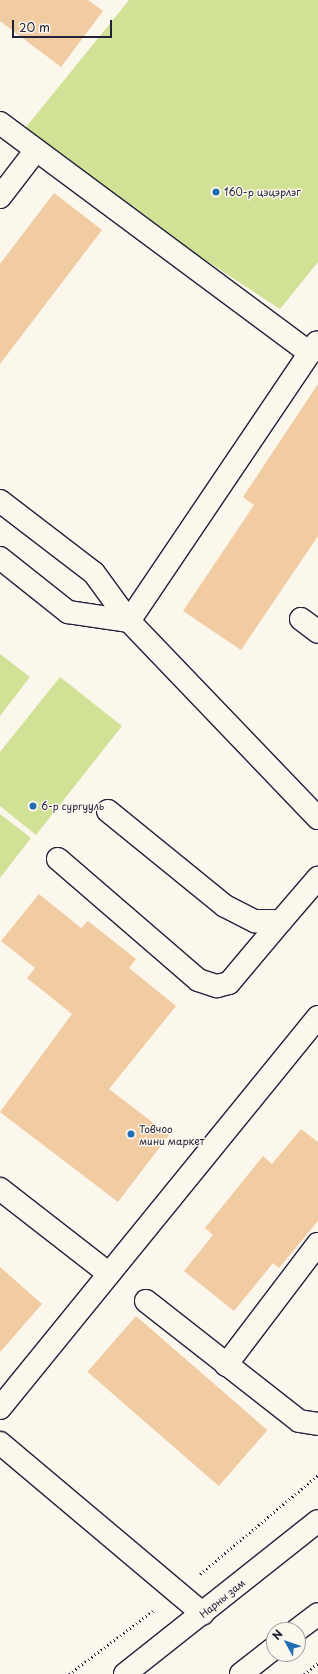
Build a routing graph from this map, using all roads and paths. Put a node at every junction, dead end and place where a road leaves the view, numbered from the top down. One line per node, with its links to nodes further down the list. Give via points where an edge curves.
1 (0, 124): 2 (street)
2 (36, 150): 3 (street); 4 (street)
3 (0, 197)
4 (314, 347): 8 (street)
5 (0, 501): 8 (street, via 94,574)
6 (0, 558): 8 (street, via 68,612)
7 (301, 620): 9 (street)
8 (129, 621): 11 (street)
9 (318, 632)
10 (108, 812): 14 (street, via 225,906 255,921)
11 (318, 818)
12 (58, 859): 14 (street, via 198,980 217,986 228,983)
13 (318, 878): 14 (street)
14 (281, 921)
15 (318, 1017): 18 (street)
16 (0, 1189): 18 (street)
17 (318, 1244): 20 (street)
18 (109, 1274): 21 (street)
19 (146, 1301): 20 (street)
20 (226, 1365): 22 (street, via 299,1421)
21 (0, 1408)
22 (318, 1424)
23 (0, 1443): 25 (street)
24 (318, 1521): 25 (street, Нарны зам)
25 (203, 1614): 30 (street, Нарны зам)
26 (318, 1614): 27 (street)
27 (306, 1623)
28 (266, 1654): 31 (street)
29 (318, 1664): 32 (path)
30 (125, 1674)
31 (241, 1674)
32 (304, 1674)

